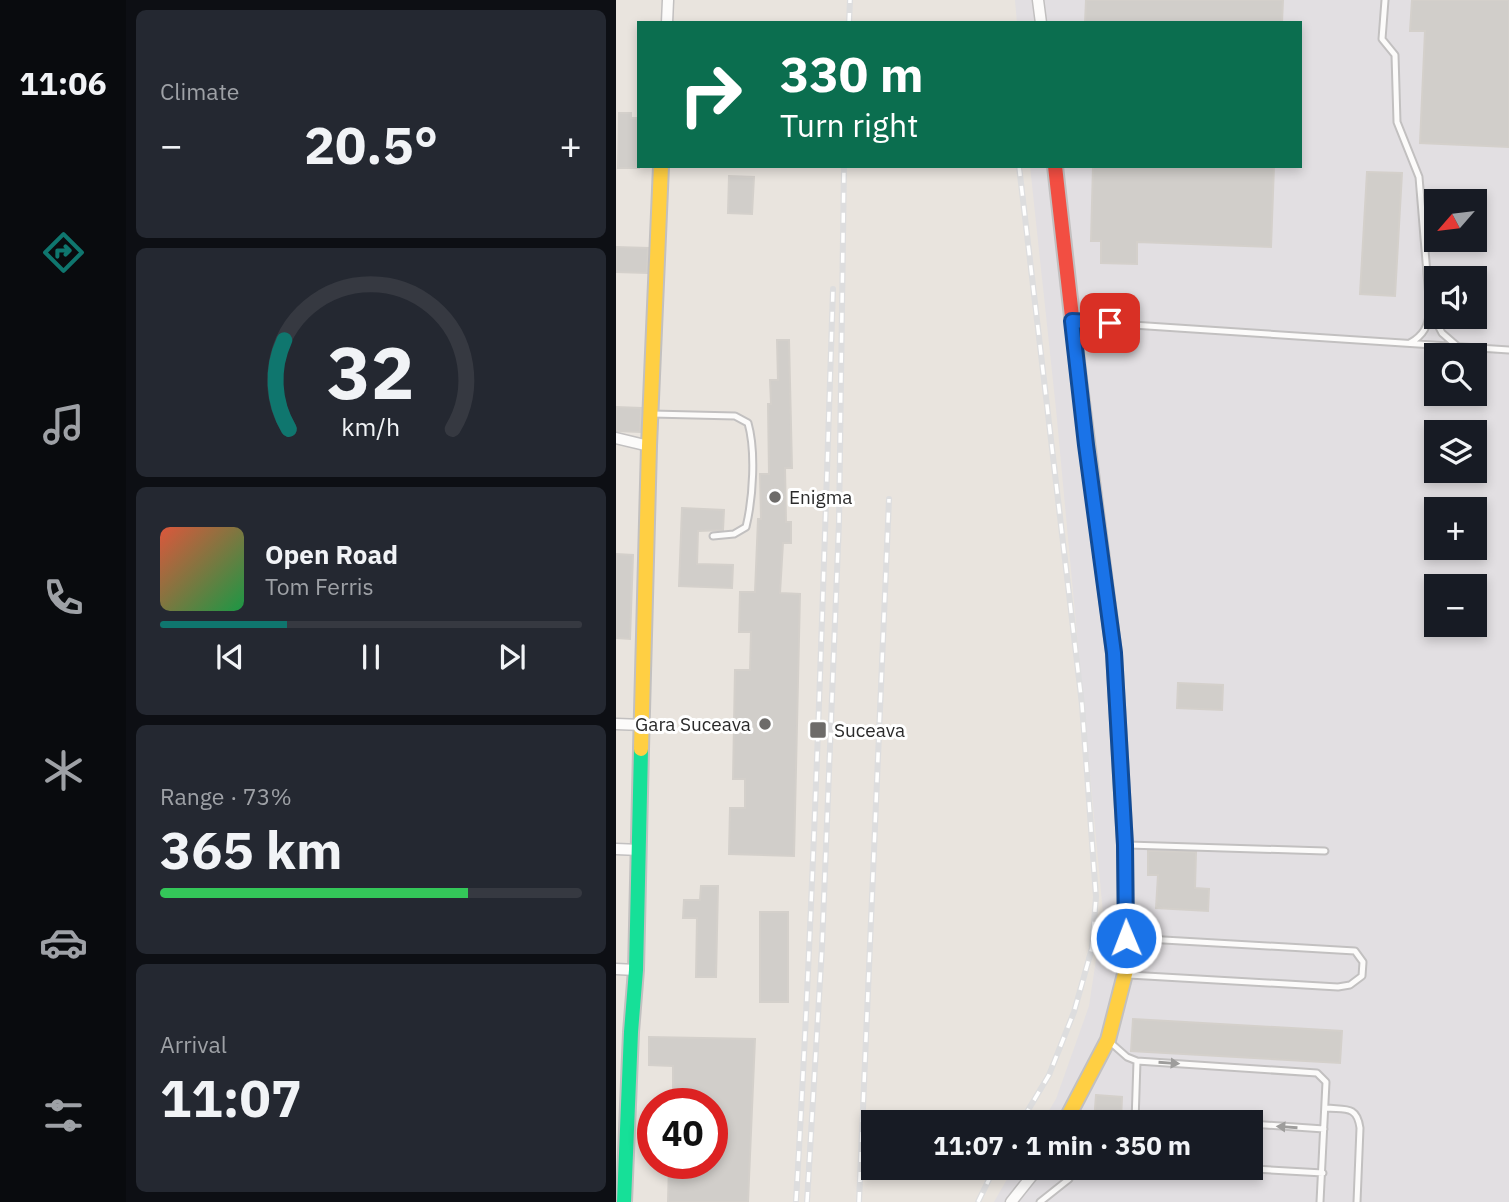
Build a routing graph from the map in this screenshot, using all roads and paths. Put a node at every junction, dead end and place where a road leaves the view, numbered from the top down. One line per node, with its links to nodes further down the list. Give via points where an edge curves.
1 (668, 0): 4 (street)
2 (1038, 0): 5 (street)
3 (1385, 0): 8 (lane, via 1382,38 1395,55 1397,122 1420,182)
4 (667, 21)
5 (1041, 21)
6 (661, 168): 17 (street)
7 (1055, 168): 9 (street)
8 (1427, 266)
9 (1072, 321): 13 (lane); 23 (street, via 1114,653)
10 (1425, 329): 13 (lane)
11 (1440, 329): 12 (lane)
12 (1453, 343)
13 (1409, 344): 14 (lane)
14 (1424, 345)
15 (1487, 349): 16 (lane)
16 (1509, 350)
17 (650, 414): 19 (street); 20 (lane, via 735,416 748,424 752,438 746,527 734,534)
18 (616, 438): 19 (street)
19 (649, 446): 22 (street)
20 (713, 536)
21 (616, 724): 22 (street)
22 (642, 725): 25 (street)
23 (1125, 845): 26 (lane); 27 (street)
24 (616, 849): 25 (street)
25 (640, 850): 29 (street)
26 (1325, 851)
27 (1126, 938): 30 (street); 30 (lane, via 1355,951 1363,961 1362,976 1338,987)
28 (616, 969): 29 (street)
29 (636, 970): 42 (street)
30 (1126, 975): 31 (street)
31 (1108, 1040): 32 (lane); 34 (street)
32 (1137, 1061): 33 (lane, one-way to 33, via 1317,1073 1326,1082); 35 (lane)
33 (1326, 1108): 37 (lane); 46 (lane, via 1352,1110 1359,1117)
34 (1071, 1110)
35 (1135, 1110)
36 (1263, 1125): 37 (lane, one-way to 36)
37 (1324, 1129): 39 (lane)
38 (1263, 1170): 39 (lane)
39 (1323, 1173): 45 (lane)
40 (1029, 1180): 43 (street)
41 (1068, 1180): 44 (lane)
42 (624, 1202)
43 (1012, 1202)
44 (1040, 1202)
45 (1320, 1202)
46 (1357, 1202)

